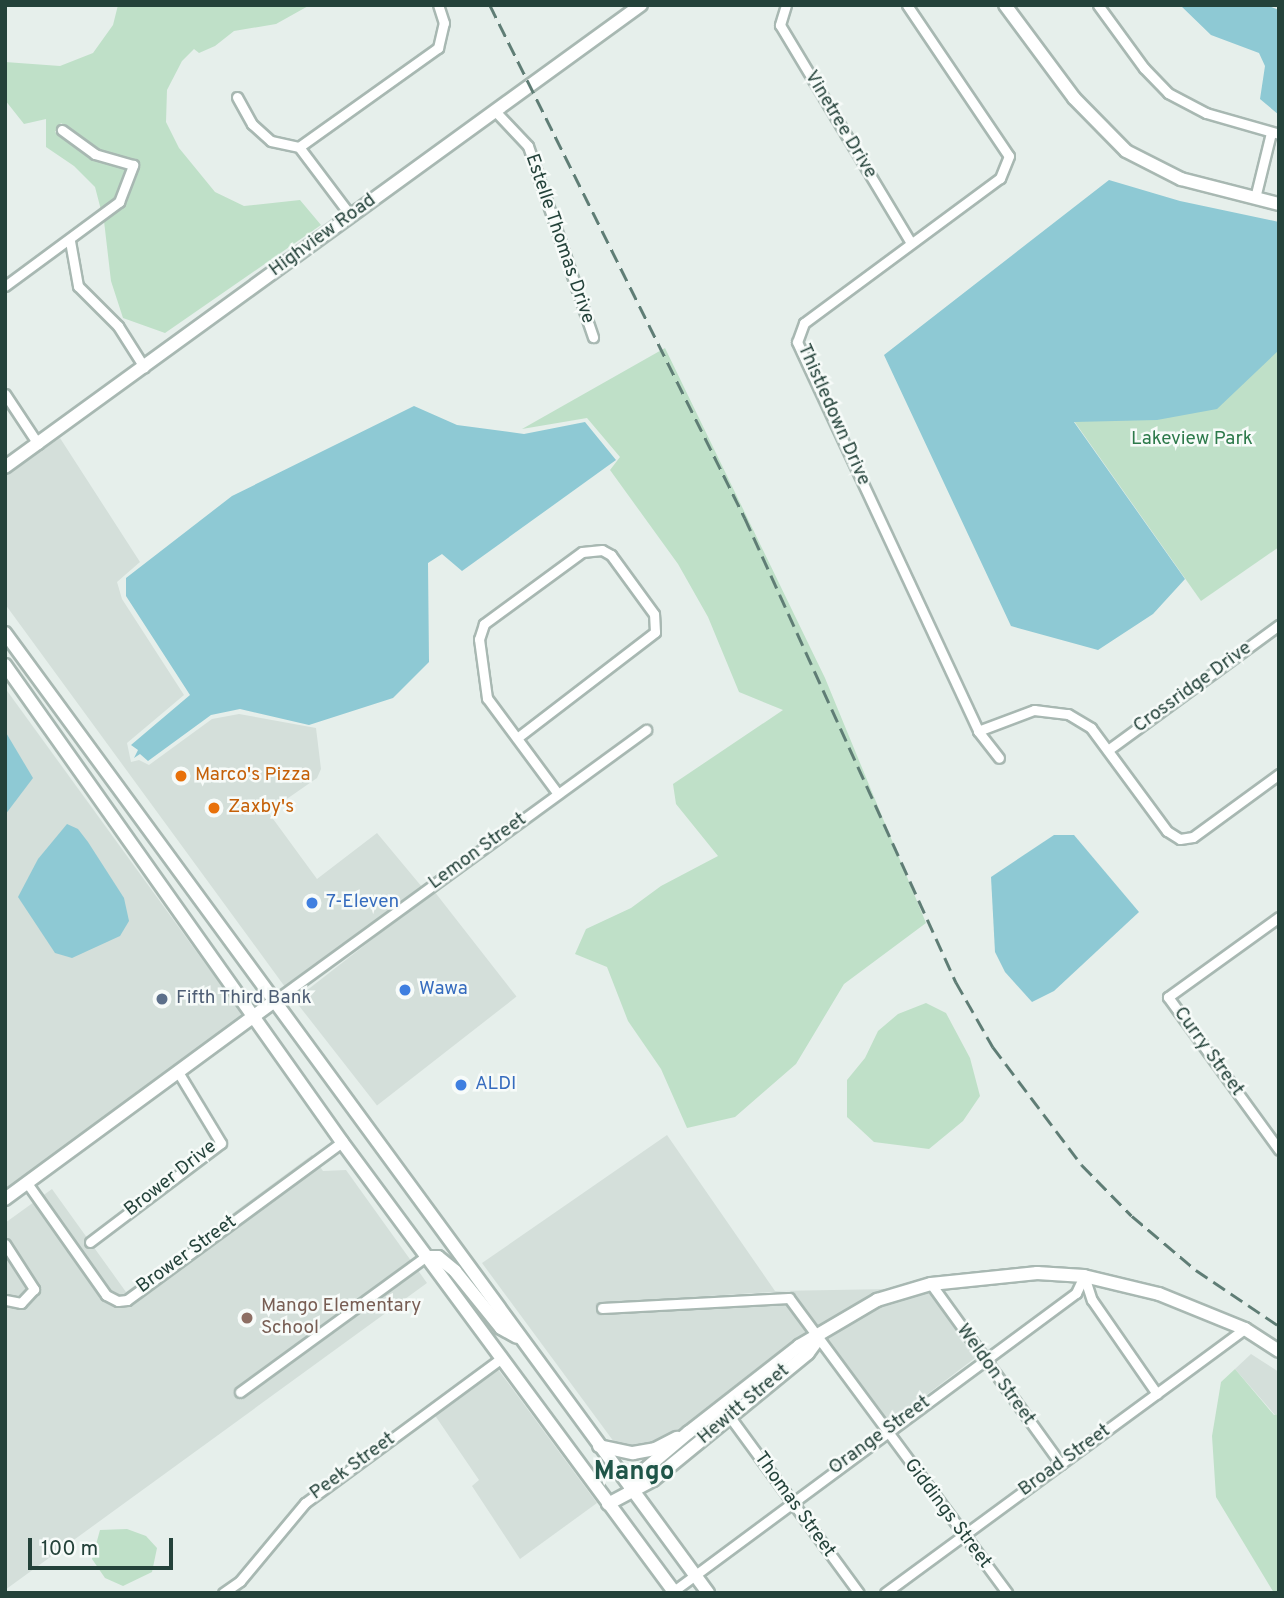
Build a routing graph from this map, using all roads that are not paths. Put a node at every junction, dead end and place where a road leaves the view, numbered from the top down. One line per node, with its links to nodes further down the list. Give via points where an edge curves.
1 (438, 5): 11 (street, via 444,23 438,48)
2 (640, 5): 8 (main road, Highview Road)
3 (786, 5): 16 (street, Vinetree Drive, via 780,25)
4 (907, 5): 16 (street, Thistledown Drive, via 1009,156 1000,178)
5 (1005, 5): 12 (main road, via 1073,98 1126,151 1181,179)
6 (1098, 5): 10 (street, via 1168,93 1206,113)
7 (237, 97): 11 (street, via 252,124 271,141)
8 (495, 111): 14 (main road, Highview Road); 18 (street, Estelle Thomas Drive, via 528,146)
9 (62, 130): 15 (street, via 95,154 133,166 119,202)
10 (1275, 133): 12 (street)
11 (299, 147): 14 (street)
12 (1255, 198): 13 (main road)
13 (1279, 204)
14 (351, 216): 19 (main road, Highview Road)
15 (69, 241): 17 (street); 19 (street, via 78,286 118,326)
16 (911, 243): 27 (street, Thistledown Drive, via 804,323 797,342)
17 (5, 286)
18 (593, 337)
19 (144, 367): 21 (main road, Highview Road)
20 (5, 394): 21 (street)
21 (38, 444): 22 (main road, Highview Road)
22 (5, 467)
23 (1279, 625): 29 (street, Crossridge Drive)
24 (5, 633): 34 (main road)
25 (5, 665): 35 (main road)
26 (646, 730): 32 (street, Lemon Street)
27 (978, 731): 29 (street, via 1034,710 1051,709 1091,728); 30 (street, Thistledown Drive)
28 (517, 737): 28 (street, via 482,686 478,639 484,624 582,552 602,550 654,614 655,632); 32 (street)
29 (1108, 750): 31 (street, via 1167,831 1180,839 1193,837)
30 (999, 758)
31 (1279, 774)
32 (558, 793): 34 (street, Lemon Street)
33 (1279, 917): 38 (street, Curry Street, via 1168,997)
34 (277, 999): 35 (main road); 50 (main road)
35 (254, 1016): 36 (main road); 37 (main road)
36 (178, 1072): 39 (main road); 41 (street, Brower Drive, via 221,1143)
37 (342, 1142): 39 (street, Brower Street, via 127,1300 106,1295); 43 (main road)
38 (1279, 1150)
39 (27, 1183): 40 (main road)
40 (5, 1199)
41 (90, 1242)
42 (5, 1244): 46 (street, via 34,1289 21,1303)
43 (425, 1257): 50 (main road, via 438,1257 455,1271 500,1328); 52 (main road); 54 (street)
44 (1084, 1276): 45 (main road, Hewitt Street, via 1037,1273); 48 (main road, Hewitt Street, via 1159,1294); 53 (street, Orange Street, via 1076,1293); 55 (street, via 1091,1300)
45 (931, 1284): 49 (main road, Hewitt Street, via 877,1300); 53 (street, Weldon Street)
46 (5, 1300)
47 (602, 1308): 49 (street, Giddings Street, via 789,1298)
48 (1245, 1329): 51 (main road, Hewitt Street); 55 (street, Broad Street)
49 (818, 1338): 56 (main road, Hewitt Street, via 808,1353); 57 (main road, Hewitt Street, via 799,1346); 58 (street, Giddings Street)
50 (520, 1339): 59 (main road)
51 (1279, 1351)
52 (500, 1359): 63 (main road); 67 (street, Peek Street, via 305,1503 240,1581)
53 (984, 1361): 58 (street, Orange Street); 60 (street, Weldon Street)
54 (240, 1392)
55 (1157, 1394): 60 (street, Broad Street)
56 (730, 1417): 61 (main road, Hewitt Street, via 653,1480); 62 (street, Thomas Street)
57 (690, 1432): 59 (main road, via 655,1450 633,1453); 61 (main road, Hewitt Street, via 643,1471)
58 (885, 1433): 62 (street, Orange Street); 64 (street, Giddings Street)
59 (599, 1446): 61 (main road)
60 (1061, 1464): 64 (street, Broad Street)
61 (630, 1489): 63 (main road, Hewitt Street); 65 (main road)
62 (791, 1501): 65 (street, Orange Street); 69 (street, Thomas Street)
63 (608, 1504): 66 (main road)
64 (964, 1535): 70 (street, Broad Street); 71 (street, Giddings Street)
65 (694, 1574): 66 (street, Orange Street); 68 (main road)
66 (673, 1592)
67 (223, 1593)
68 (708, 1593)
69 (859, 1593)
70 (885, 1593)
71 (1007, 1593)

